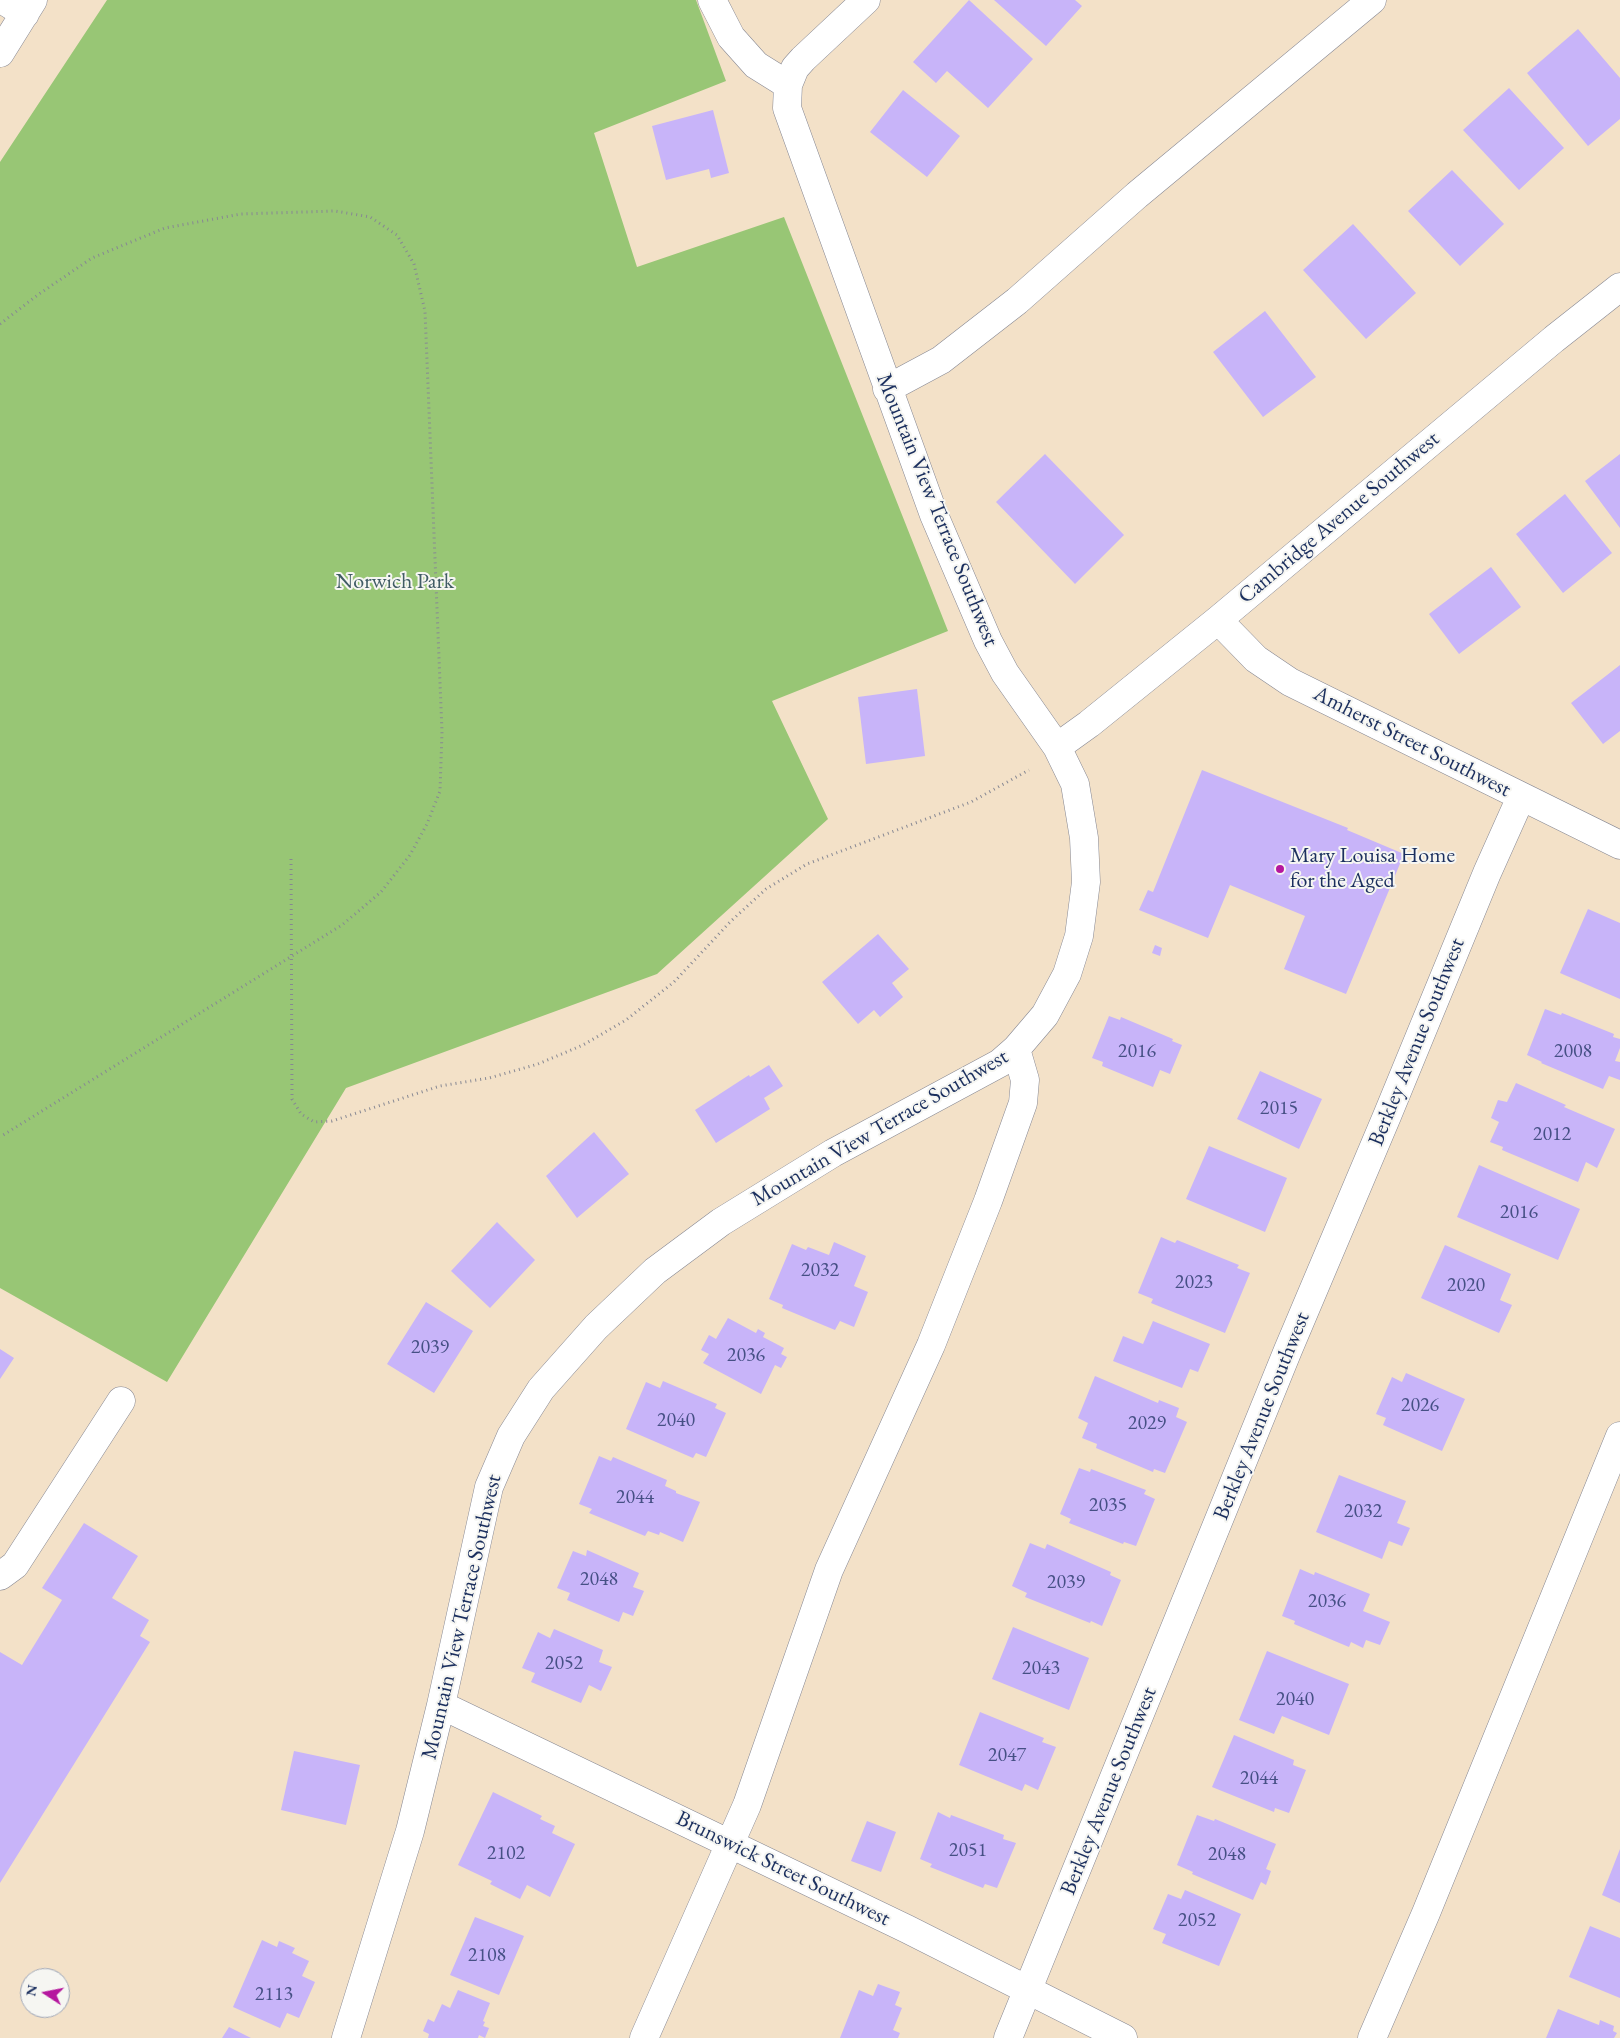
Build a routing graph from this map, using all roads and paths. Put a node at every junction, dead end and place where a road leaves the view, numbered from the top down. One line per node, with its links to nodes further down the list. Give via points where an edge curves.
1 (712, 0): 6 (street, via 737,44 756,64)
2 (866, 0): 6 (street, via 803,59)
3 (1372, 0): 9 (street, via 1137,195 1017,301 941,360)
4 (20, 4): 5 (street)
5 (0, 53)
6 (788, 85): 9 (street, Mountain View Terrace Southwest, via 787,108)
7 (1620, 287): 10 (street, Cambridge Avenue Southwest)
8 (0, 324): 15 (path, via 92,258 165,228 241,214 335,211 370,217 397,235 414,264 425,311 442,732 440,791 410,855 381,892 342,925)
9 (887, 389): 11 (street, Mountain View Terrace Southwest, via 934,514 988,641 1005,673)
10 (1218, 620): 11 (street, Cambridge Avenue Southwest); 12 (street, Amherst Street Southwest, via 1256,659 1290,682)
11 (1057, 747): 15 (path, via 1027,772 971,802 807,864 766,889 674,982 626,1020 583,1045 538,1064 489,1078 440,1086 332,1121 314,1122 301,1114 292,1099); 16 (street, Mountain View Terrace Southwest, via 1075,784 1084,838 1086,882 1079,936 1067,974 1045,1015)
12 (1521, 797): 13 (street, Amherst Street Southwest); 23 (street, Berkley Avenue Southwest, via 1288,1350)
13 (1620, 845)
14 (291, 859): 15 (path)
15 (292, 955): 17 (path)
16 (1016, 1049): 21 (street, Mountain View Terrace Southwest, via 1000,1062 833,1153 721,1222 655,1271 596,1327 547,1382 511,1436 489,1487); 22 (street, via 1025,1080 1023,1103 988,1201 931,1345 829,1570)
17 (0, 1137)
18 (120, 1400): 20 (street, via 15,1565)
19 (1620, 1436): 28 (street)
20 (0, 1576)
21 (442, 1705): 22 (street, Brunswick Street Southwest); 24 (street, Mountain View Terrace Southwest, via 410,1831)
22 (731, 1843): 23 (street, Brunswick Street Southwest); 25 (street)
23 (1027, 1990): 26 (street, Berkley Avenue Southwest); 27 (street, Brunswick Street Southwest)
24 (346, 2038)
25 (644, 2038)
26 (1008, 2038)
27 (1123, 2038)
28 (1372, 2038)

